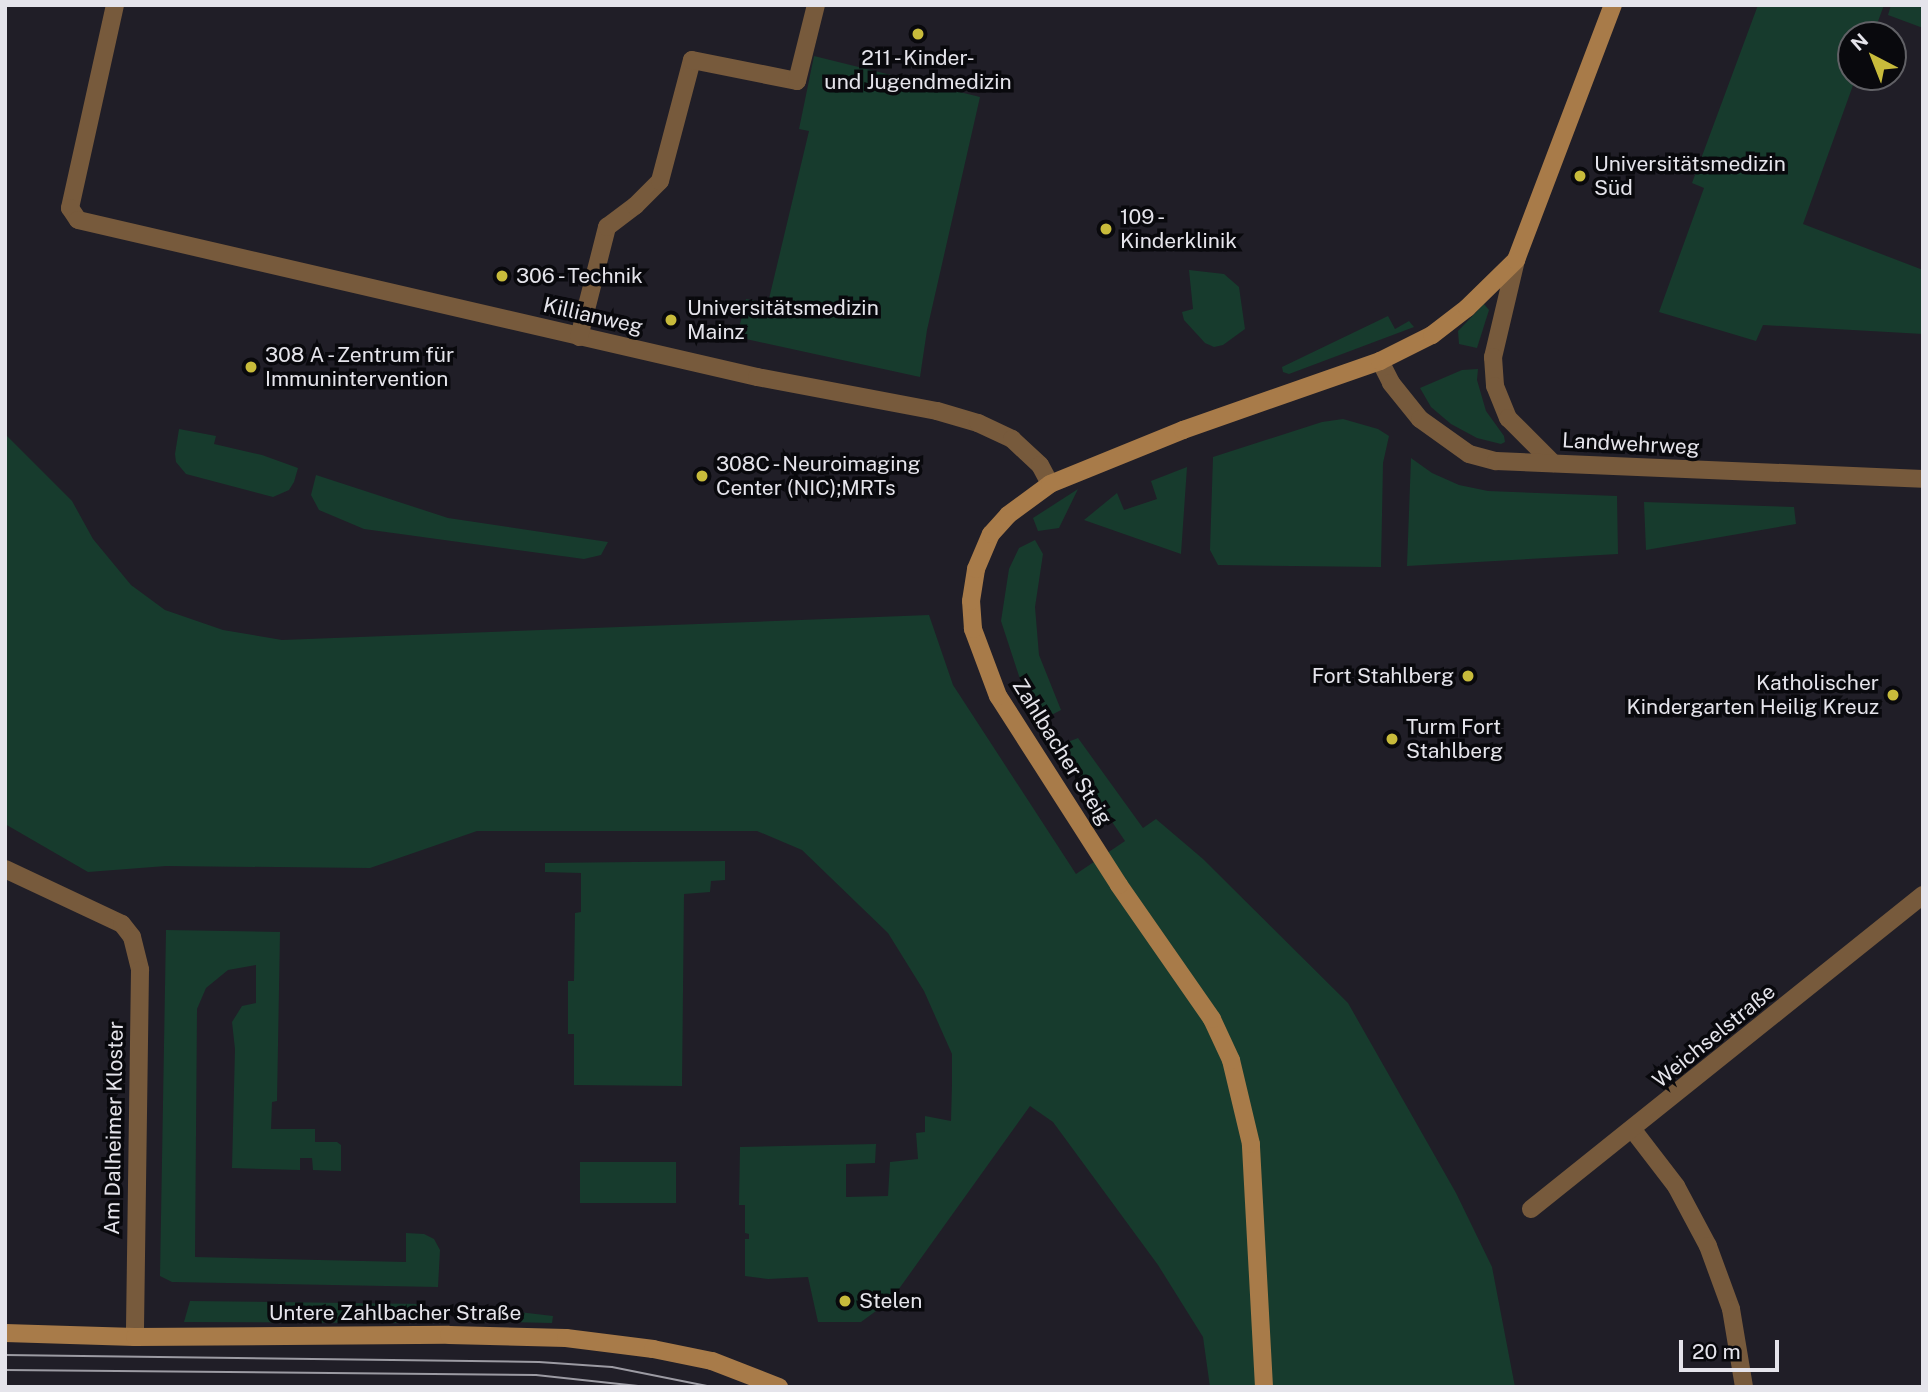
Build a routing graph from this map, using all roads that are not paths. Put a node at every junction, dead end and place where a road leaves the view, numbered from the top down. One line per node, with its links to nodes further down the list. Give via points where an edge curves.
1 (115, 5): 5 (street, Killianweg, via 69,208 78,220)
2 (816, 5): 5 (street, via 797,81 692,60 660,181 607,227)
3 (1613, 5): 4 (street)
4 (1516, 260): 6 (street, Zahlbacher Steig, via 1432,335); 7 (street, via 1493,357 1496,386 1508,418)
5 (579, 337): 9 (street, Killianweg, via 978,422 1012,439 1040,465)
6 (1380, 361): 7 (street, Landwehrweg, via 1420,419 1450,443 1496,461); 9 (street, Zahlbacher Steig, via 1161,438)
7 (1553, 463): 8 (street, Landwehrweg)
8 (1923, 479)
9 (1050, 484): 17 (street, Zahlbacher Steig, via 1008,515 991,534 976,569 973,629 998,696 1119,885 1212,1019 1231,1060 1251,1144)
10 (5, 869): 15 (street, Am Dalheimer Kloster, via 121,924 132,937 140,970)
11 (1922, 899): 12 (street, Weichselstraße)
12 (1633, 1130): 13 (street, Weichselstraße); 18 (street, via 1676,1186 1708,1246 1731,1309)
13 (1531, 1209)
14 (5, 1333): 15 (street, Untere Zahlbacher Straße)
15 (135, 1337): 16 (street, Untere Zahlbacher Straße, via 566,1338 712,1361)
16 (779, 1387)
17 (1264, 1387)
18 (1744, 1387)

